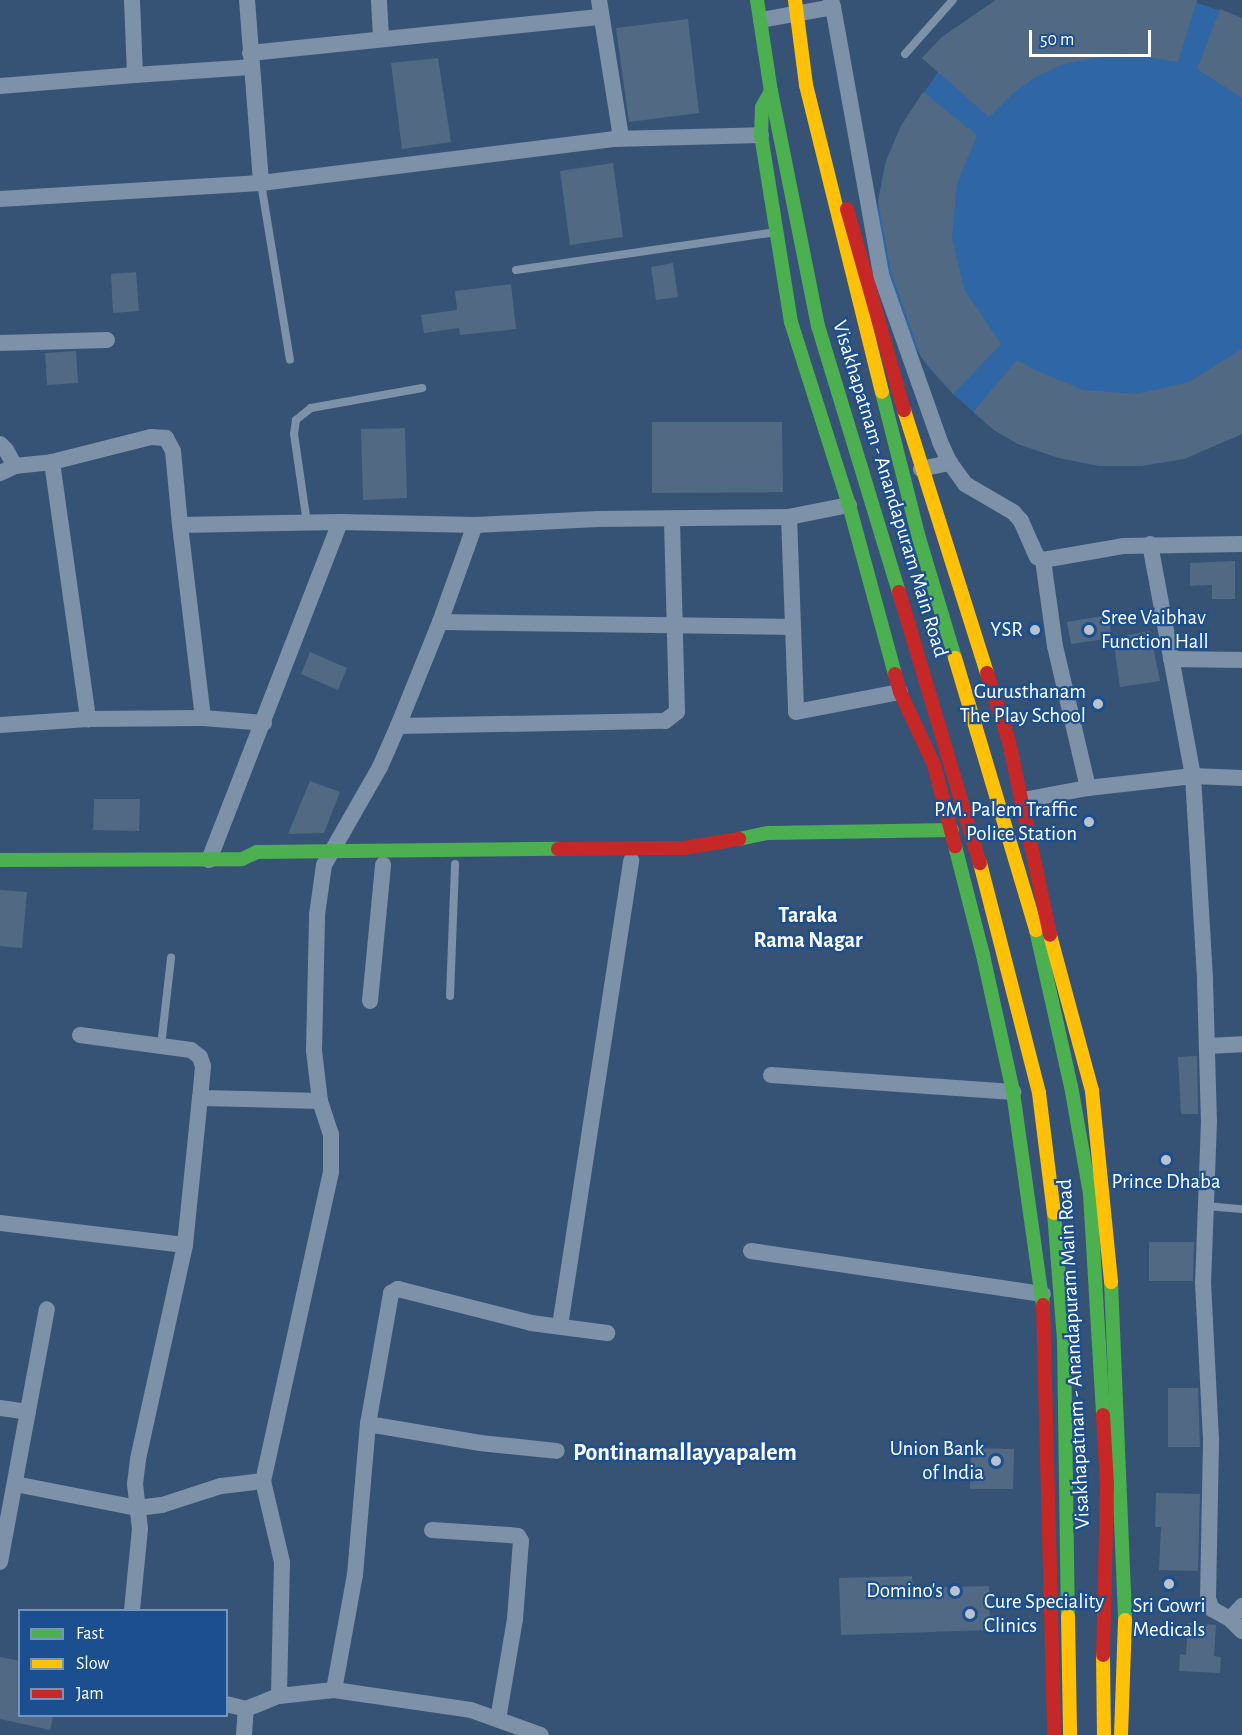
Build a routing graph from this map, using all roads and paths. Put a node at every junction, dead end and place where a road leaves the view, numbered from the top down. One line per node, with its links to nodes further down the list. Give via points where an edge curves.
1 (132, 0): 13 (street)
2 (248, 0): 12 (street)
3 (379, 0): 10 (street)
4 (757, 0): 9 (street, Visakhapatnam - Anandapuram Main Road)
5 (953, 0): 11 (lane)
6 (832, 4): 7 (street); 29 (street, via 875,253)
7 (796, 6): 9 (street); 14 (street, Visakhapatnam - Anandapuram Main Road)
8 (600, 8): 10 (street); 18 (street)
9 (761, 20): 16 (street, Visakhapatnam - Anandapuram Main Road)
10 (381, 39): 12 (street)
11 (905, 54)
12 (251, 60): 13 (street); 19 (street)
13 (135, 75): 15 (street)
14 (806, 85): 31 (street, via 823,120); 108 (street, Visakhapatnam - Anandapuram Main Road, via 826,179 919,538 1039,940 1090,1194 1107,1484)
15 (0, 86)
16 (771, 91): 17 (street, via 762,107); 107 (street, Visakhapatnam - Anandapuram Main Road, via 818,326 972,830 1039,1093 1054,1208 1064,1341)
17 (761, 135): 18 (street); 21 (street)
18 (621, 138): 19 (street)
19 (261, 183): 20 (street); 25 (lane)
20 (0, 199)
21 (777, 231): 22 (lane); 32 (street, via 791,322)
22 (516, 270)
23 (107, 340): 24 (street)
24 (0, 343)
25 (290, 360)
26 (422, 388): 36 (lane, via 311,408 296,420 294,434)
27 (0, 444): 30 (street, via 6,450)
28 (52, 462): 30 (street); 37 (street, via 151,437 166,438 173,451); 49 (street)
29 (950, 463): 31 (street); 41 (street, via 965,484 1013,512 1037,557)
30 (7, 469)
31 (921, 469): 56 (street, via 1002,719)
32 (849, 505): 33 (street); 47 (street)
33 (789, 517): 34 (street); 44 (street)
34 (672, 519): 38 (street); 43 (street)
35 (340, 522): 36 (street); 38 (street); 50 (street)
36 (306, 523): 37 (street)
37 (180, 525): 48 (street)
38 (475, 525): 42 (street)
39 (1150, 544): 40 (street); 41 (street); 45 (street)
40 (1242, 544)
41 (1043, 560): 55 (street, via 1055,646)
42 (440, 622): 43 (street); 52 (street)
43 (675, 627): 44 (street); 52 (street, via 677,712 665,721)
44 (792, 627): 47 (street, via 796,712)
45 (1171, 658): 46 (street); 53 (street)
46 (1242, 660)
47 (900, 692): 57 (street, via 934,765)
48 (203, 718): 49 (street); 50 (street)
49 (88, 719): 51 (street)
50 (264, 723): 62 (street)
51 (0, 725)
52 (398, 726): 59 (street, via 380,767)
53 (1193, 776): 54 (street); 55 (street); 72 (street)
54 (1242, 778)
55 (1088, 788): 56 (street)
56 (1023, 800): 109 (street, via 1055,956 1092,1091 1106,1218 1125,1620)
57 (954, 837): 58 (street, via 768,848); 59 (street, via 768,833 684,848); 74 (street)
58 (732, 855)
59 (327, 858): 62 (street, via 257,852 242,859); 65 (street); 76 (street, via 317,915 314,1051)
60 (713, 858): 63 (street)
61 (0, 860): 62 (street)
62 (209, 860)
63 (631, 860): 64 (street); 84 (street)
64 (455, 864): 65 (street); 67 (lane)
65 (383, 865): 68 (street)
66 (171, 958): 71 (lane)
67 (450, 996)
68 (370, 1001)
69 (80, 1035): 71 (street)
70 (1242, 1044): 72 (street)
71 (160, 1046): 75 (street, via 191,1050 200,1057)
72 (1207, 1046): 77 (street)
73 (771, 1075): 74 (street)
74 (1013, 1092): 82 (street)
75 (200, 1098): 76 (street); 80 (street)
76 (320, 1101): 90 (street, via 331,1134 331,1172)
77 (1206, 1206): 78 (lane); 98 (street, via 1203,1304 1211,1442 1208,1599 1212,1609)
78 (1242, 1209)
79 (0, 1223): 80 (street)
80 (185, 1245): 92 (street, via 138,1459)
81 (751, 1251): 82 (street)
82 (1043, 1294): 106 (street)
83 (47, 1309): 87 (street)
84 (560, 1326): 85 (street); 88 (street, via 531,1323 398,1289 391,1293)
85 (607, 1333)
86 (0, 1407): 87 (street)
87 (28, 1412): 91 (street)
88 (368, 1424): 89 (street); 99 (street, via 356,1575)
89 (557, 1451)
90 (263, 1480): 92 (street, via 221,1486 162,1505); 100 (street, via 282,1562)
91 (15, 1484): 92 (street); 93 (street)
92 (137, 1508): 97 (street, via 140,1529)
93 (3, 1529): 95 (street)
94 (432, 1530): 103 (street, via 518,1536 521,1541 515,1619)
95 (0, 1562)
96 (1242, 1606): 98 (street)
97 (132, 1609)
98 (1236, 1625)
99 (334, 1690): 100 (street); 103 (street, via 471,1710)
100 (279, 1696): 102 (street)
101 (228, 1704): 102 (street)
102 (246, 1708): 104 (street)
103 (498, 1720): 105 (street)
104 (244, 1735)
105 (541, 1735)
106 (1054, 1735)
107 (1070, 1735)
108 (1104, 1735)
109 (1121, 1735)

